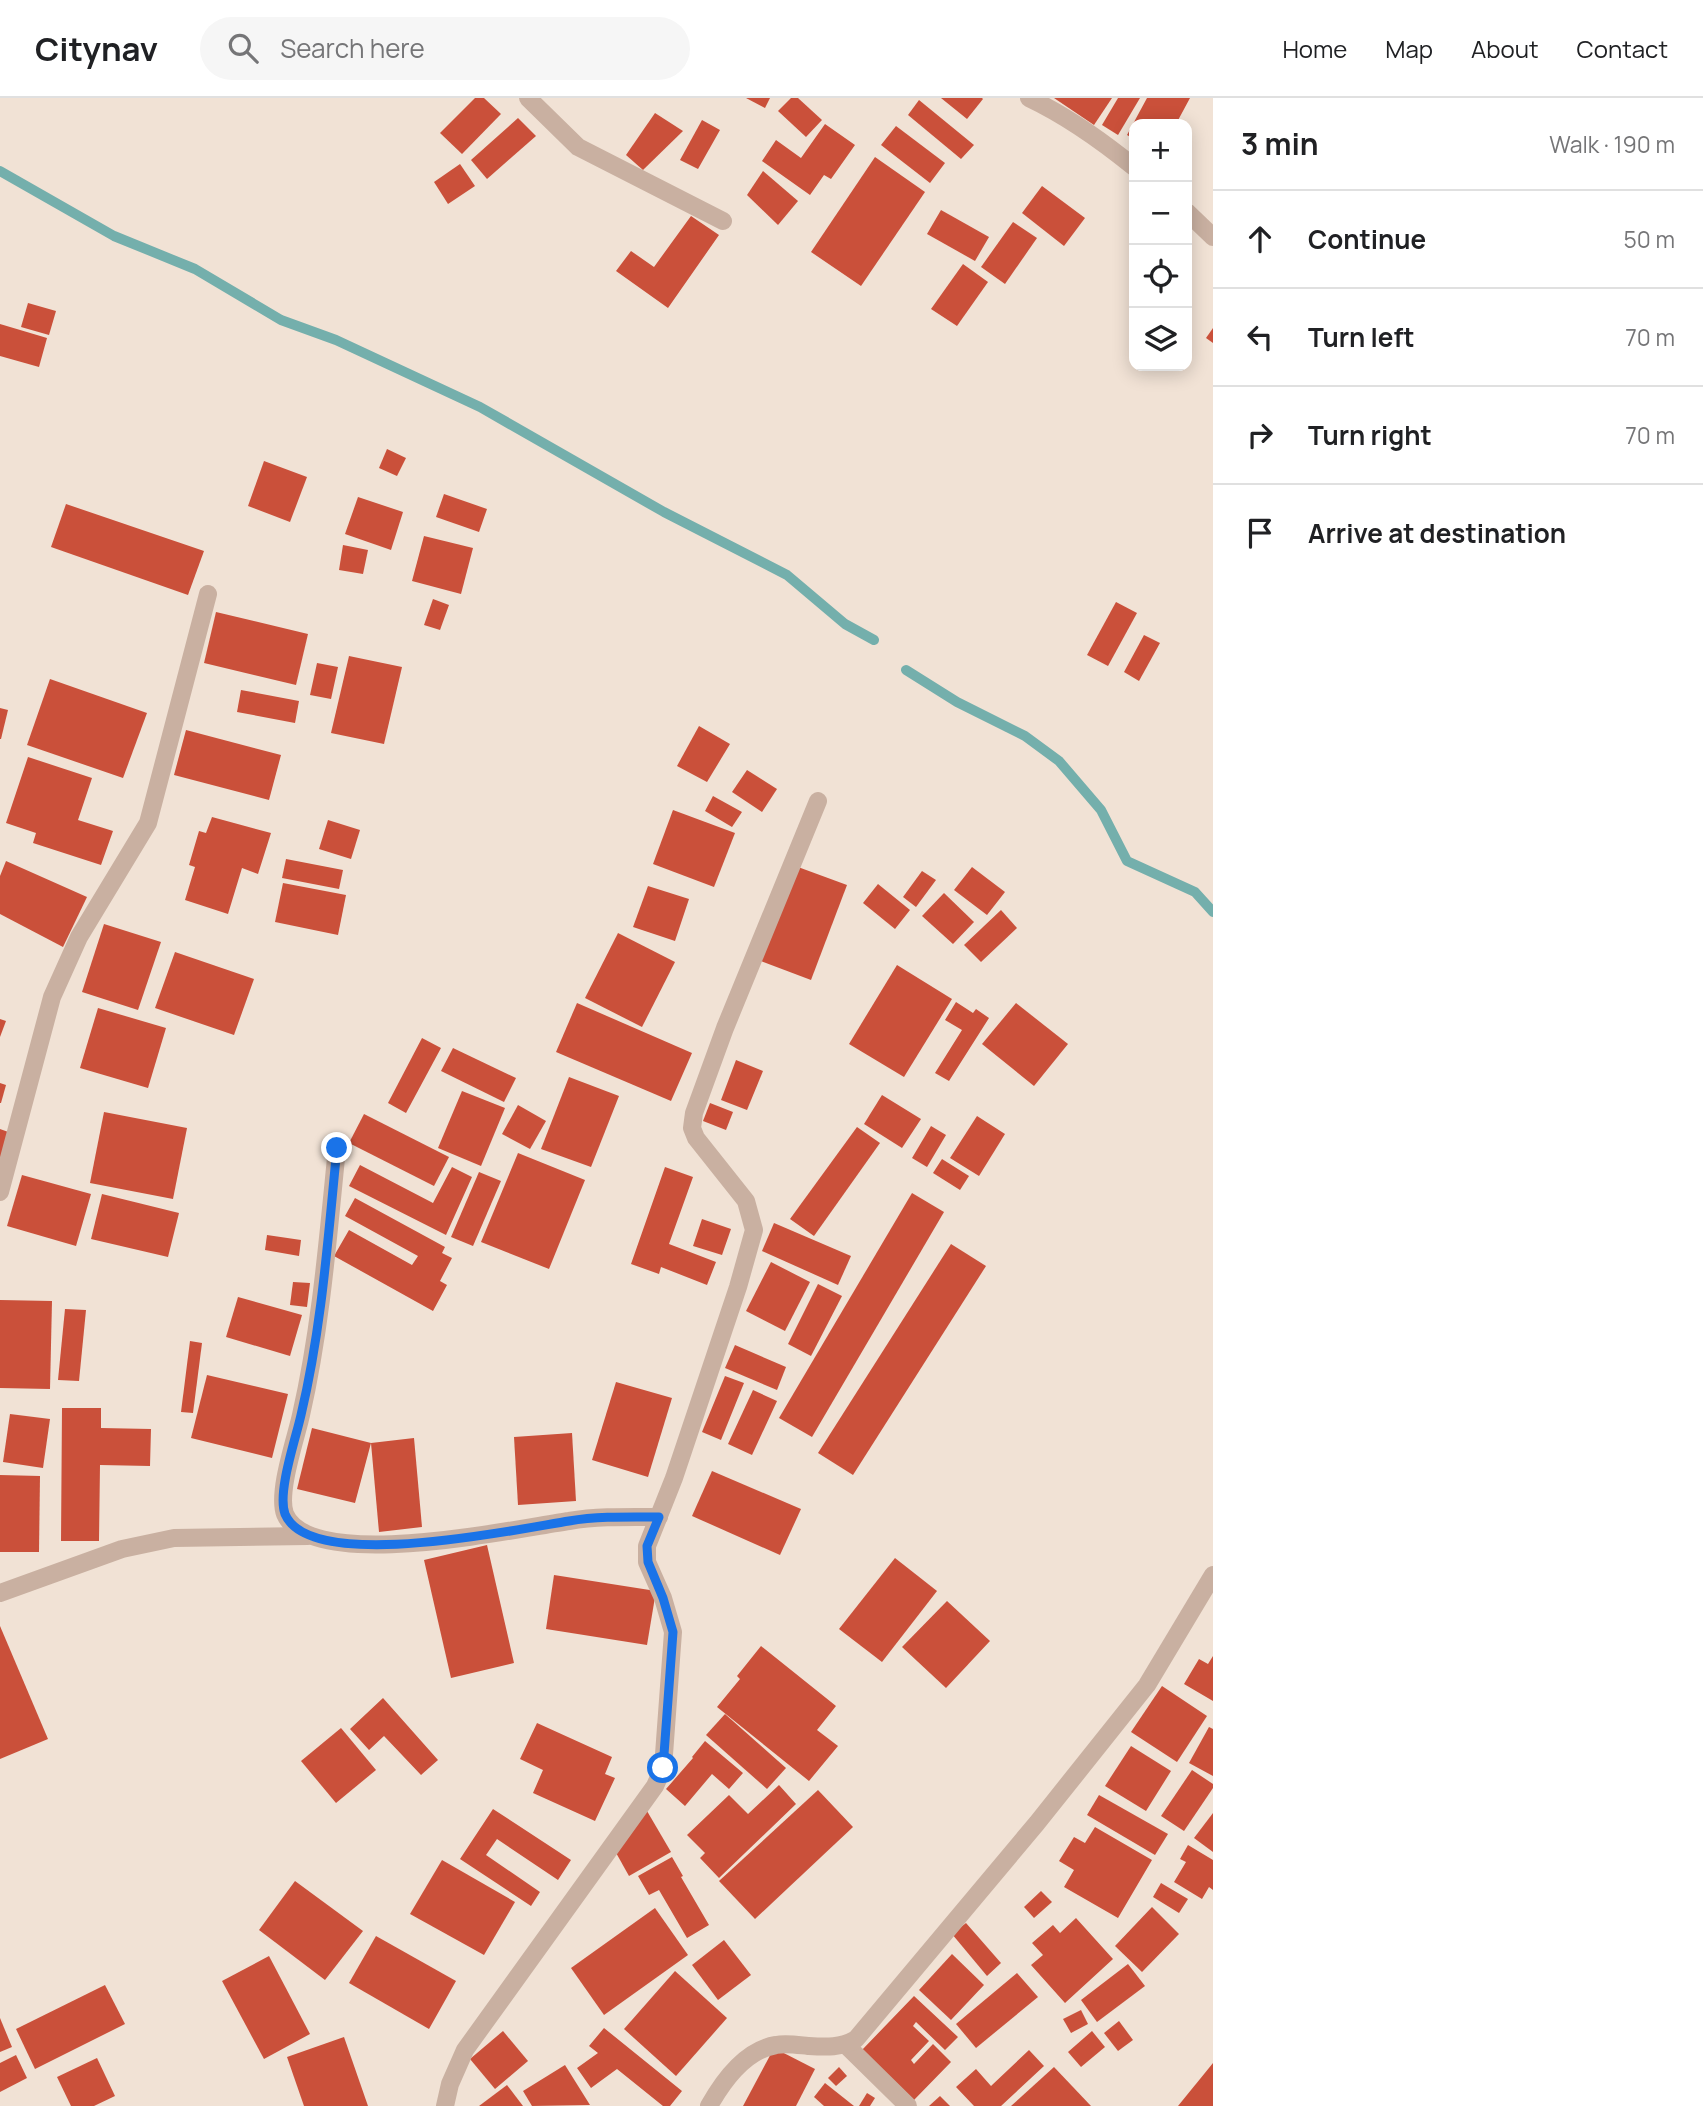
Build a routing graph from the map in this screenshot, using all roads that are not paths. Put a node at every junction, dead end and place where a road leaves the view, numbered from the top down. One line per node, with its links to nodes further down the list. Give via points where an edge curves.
1 (528, 98): 5 (street, via 578,147)
2 (1029, 98): 3 (street)
3 (1129, 163)
4 (1192, 217): 6 (street)
5 (723, 221)
6 (1213, 237)
7 (208, 594): 10 (street, via 148,823 79,937 52,997)
8 (818, 801): 11 (street, via 694,1113 696,1138 746,1201 754,1230)
9 (337, 1148): 12 (street, via 323,1297 285,1488 285,1512)
10 (0, 1192)
11 (659, 1517): 12 (street, via 570,1521 451,1541 344,1543); 16 (street, via 647,1546 648,1562 673,1632 663,1768 655,1786 465,2050)
12 (308, 1536): 14 (street, via 174,1538 122,1549)
13 (1213, 1574): 15 (street, via 1147,1685 900,1987)
14 (0, 1592)
15 (846, 2045): 17 (street, via 785,2044 761,2050 736,2068); 18 (street)
16 (444, 2106)
17 (709, 2106)
18 (908, 2106)

